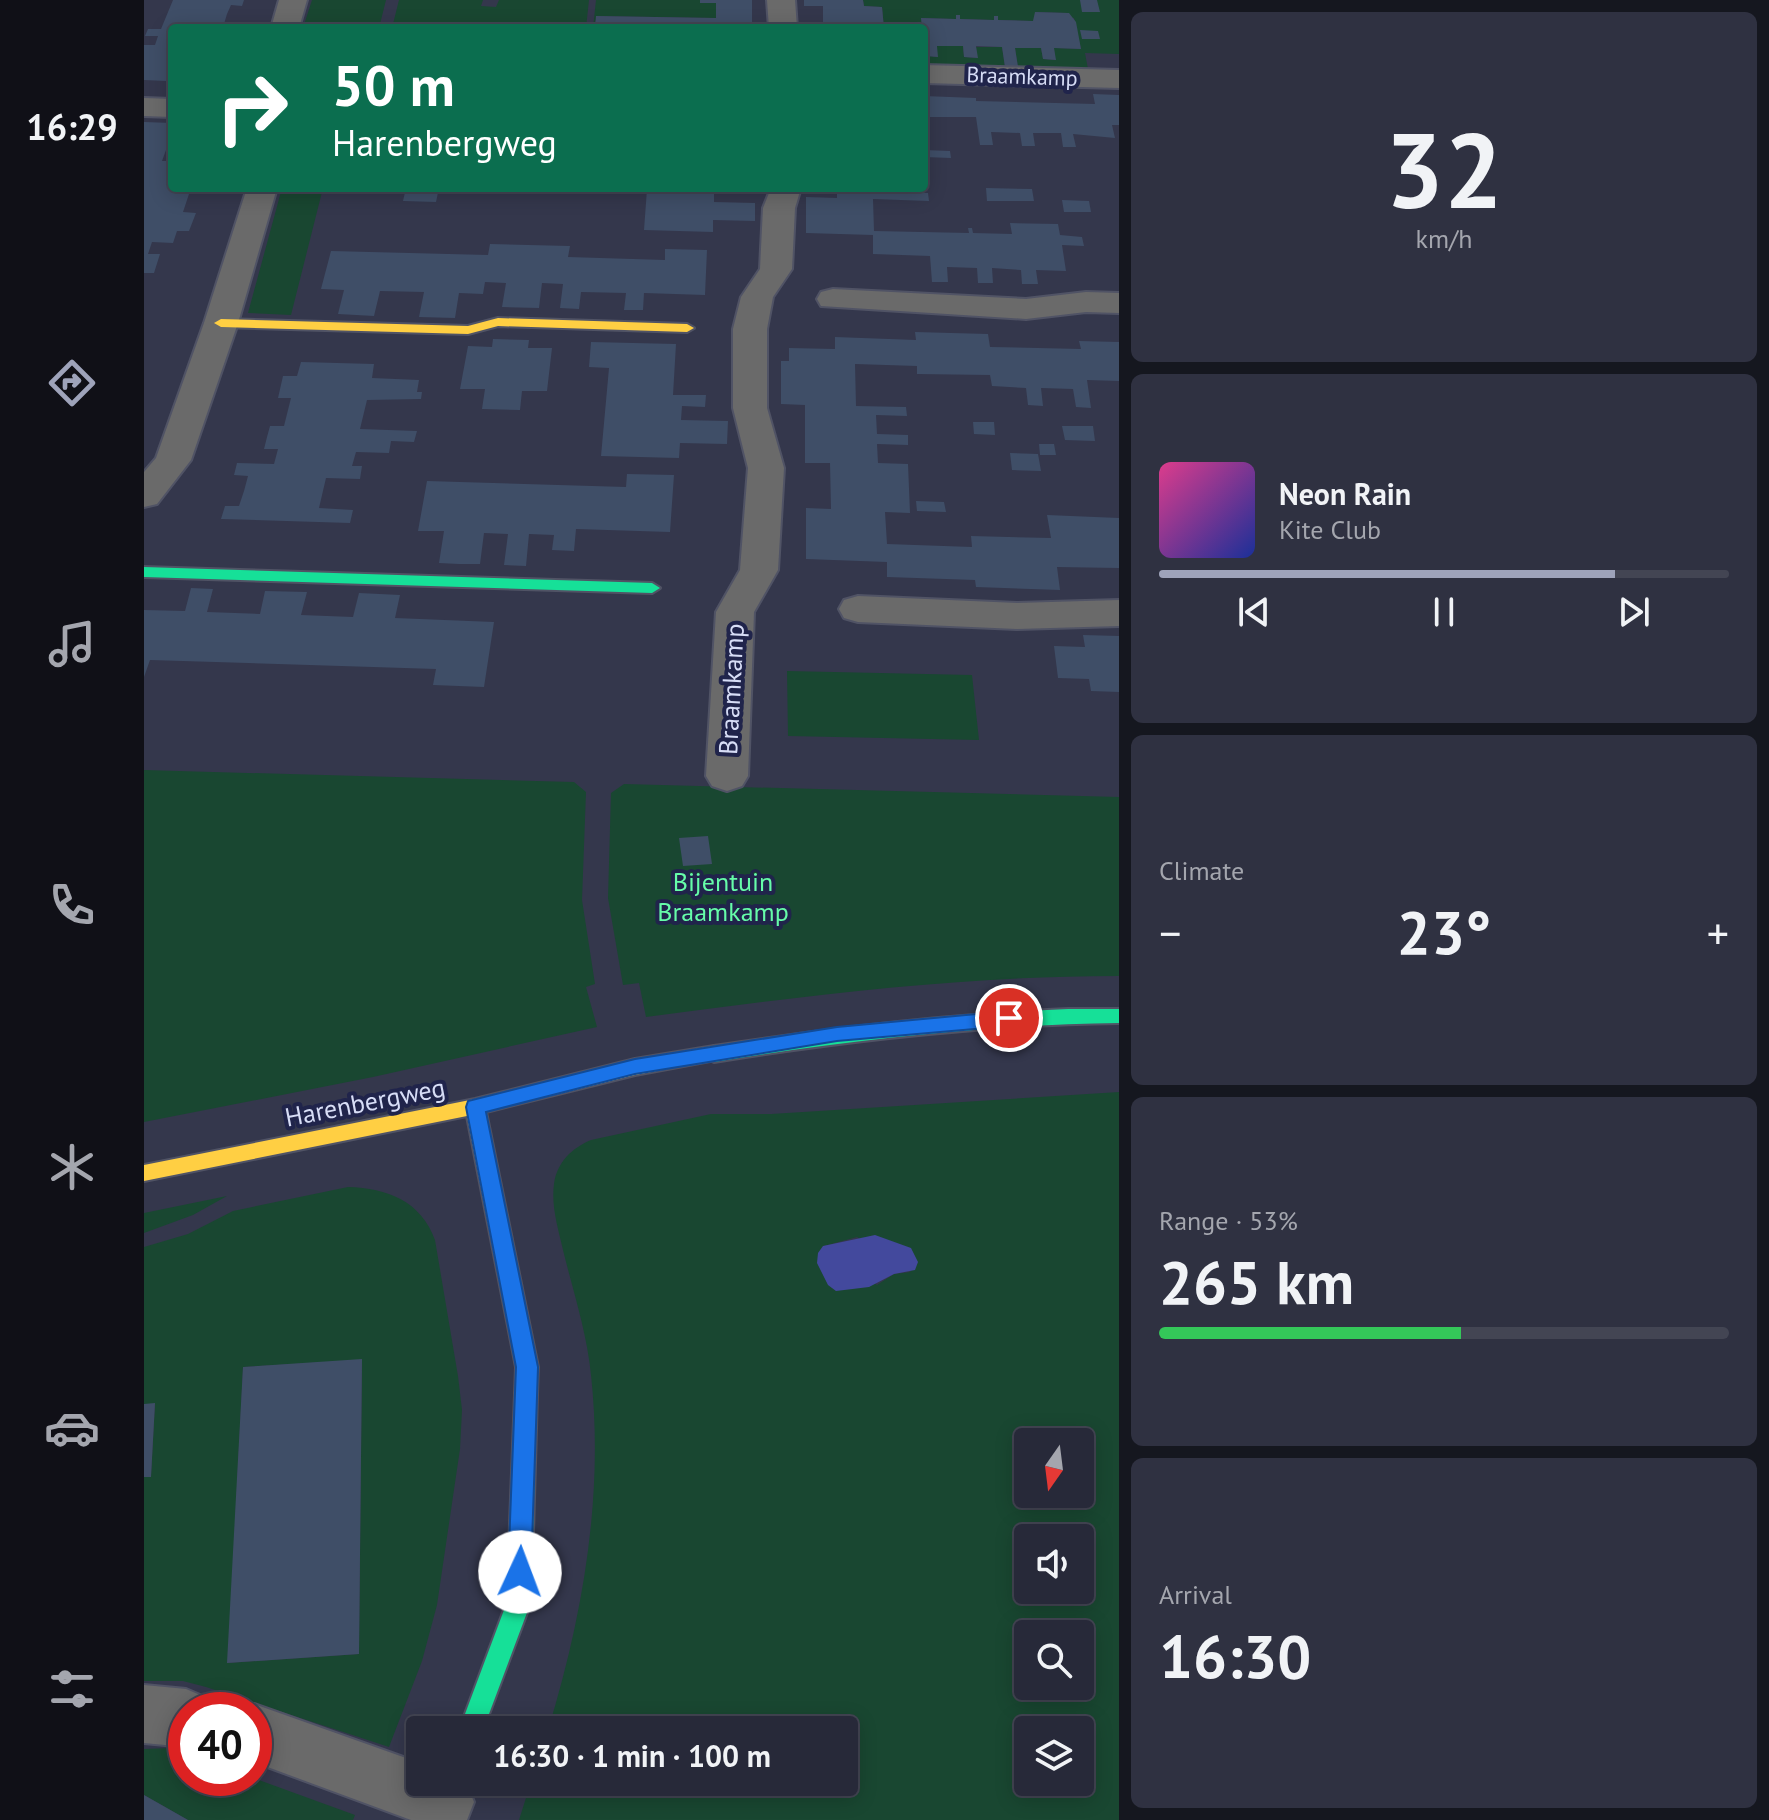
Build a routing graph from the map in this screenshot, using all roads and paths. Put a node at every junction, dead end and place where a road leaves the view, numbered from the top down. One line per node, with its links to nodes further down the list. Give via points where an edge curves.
1 (293, 0): 3 (street)
2 (781, 0): 4 (street)
3 (286, 24)
4 (783, 24)
5 (928, 74): 6 (street, Braamkamp)
6 (1119, 79)
7 (144, 107): 8 (street)
8 (168, 108)
9 (261, 192): 13 (street)
10 (785, 192): 20 (street, Braamkamp, via 776,269 752,311 750,408 766,468 759,570 735,612)
11 (833, 299): 12 (street, via 1026,309)
12 (1119, 303)
13 (221, 323): 14 (street, via 468,330 498,322); 15 (street, via 173,460)
14 (687, 328)
15 (144, 496)
16 (144, 572): 17 (street)
17 (652, 588)
18 (858, 609): 19 (street, via 1017,616)
19 (1119, 613)
20 (727, 776)
21 (1119, 1016): 22 (street, Harenbergweg, via 1038,1016 837,1034 635,1067)
22 (475, 1107): 23 (street, Harenbergweg); 26 (street, via 527,1367 519,1602)
23 (144, 1173)
24 (144, 1714): 25 (street)
25 (168, 1716)
26 (476, 1716)
27 (272, 1739): 28 (street)
28 (444, 1801)

